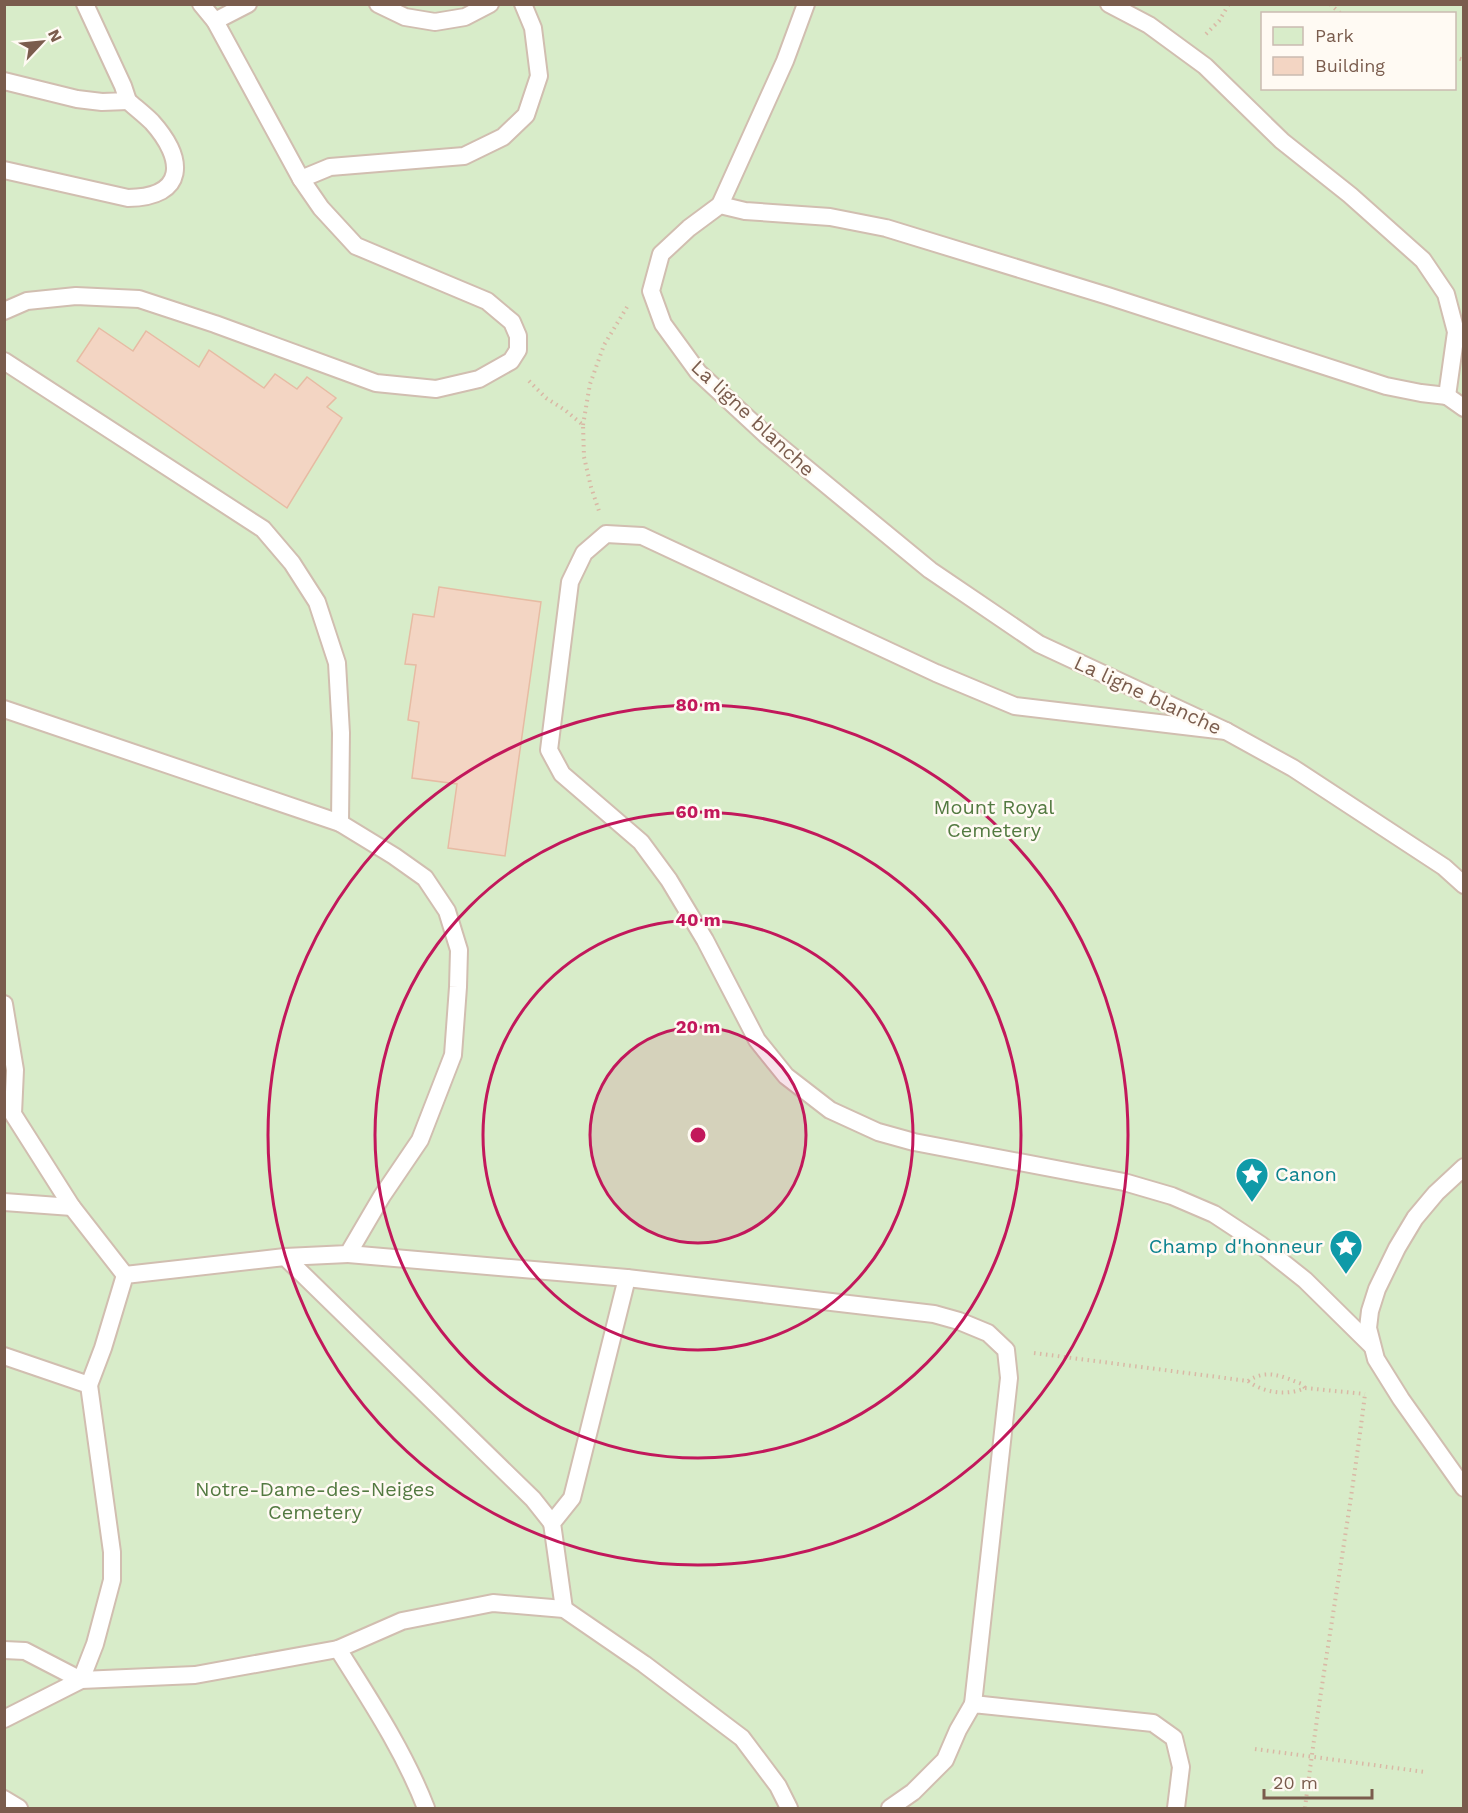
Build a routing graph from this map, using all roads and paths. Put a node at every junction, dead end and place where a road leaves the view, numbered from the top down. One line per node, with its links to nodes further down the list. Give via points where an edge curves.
1 (85, 4): 13 (lane)
2 (201, 4): 10 (lane)
3 (248, 4): 10 (lane)
4 (378, 4): 5 (lane, via 405,17 435,22 465,17)
5 (490, 4)
6 (523, 4): 15 (lane, via 533,28 538,76 526,115 502,137 464,156 330,166)
7 (806, 4): 16 (lane, via 785,61)
8 (1109, 4): 11 (lane, via 1149,25)
9 (1229, 4): 11 (path, via 1220,21)
10 (215, 21): 15 (lane)
11 (1187, 53): 21 (lane, via 1282,141 1423,260 1446,294 1456,332)
12 (4, 81): 13 (lane, via 77,99)
13 (128, 101): 14 (lane, via 152,122 169,145 176,162 174,179 166,190 145,198 128,198)
14 (4, 170)
15 (301, 179): 20 (lane, via 356,246 487,301 512,322 518,350)
16 (720, 205): 17 (lane, via 661,255); 21 (lane, via 745,211 831,217 886,228 1386,386)
17 (651, 291): 23 (path, via 628,306 604,345 590,384); 26 (lane, La ligne blanche, via 663,324 698,372 766,435 930,570 1039,644)
18 (4, 311): 20 (lane, via 27,302 76,296 138,299 376,383 436,389 479,379)
19 (4, 361): 27 (lane, via 263,529 292,563 317,602 337,663)
20 (511, 361): 23 (path, via 546,398)
21 (1447, 396): 22 (lane)
22 (1464, 408)
23 (583, 425): 24 (path, via 584,457)
24 (606, 534): 26 (lane, via 642,536 1015,706); 38 (lane, via 584,553 570,582 549,750 562,774 641,842 669,880 757,1040 786,1076 830,1110 878,1132 1124,1182 1214,1214 1305,1280)
25 (4, 709): 27 (lane)
26 (1226, 731): 28 (lane, La ligne blanche, via 1293,768 1435,861)
27 (340, 823): 34 (lane, via 425,878 447,910 459,950 453,1055 420,1140)
28 (1464, 885)
29 (4, 1004): 30 (lane, via 15,1070)
30 (9, 1111): 33 (lane)
31 (1464, 1167): 38 (lane, via 1415,1218 1397,1248 1370,1311)
32 (4, 1202): 33 (lane)
33 (72, 1207): 36 (lane)
34 (348, 1254): 35 (lane); 37 (lane)
35 (285, 1257): 36 (lane); 45 (lane, via 533,1499)
36 (125, 1275): 42 (lane)
37 (627, 1278): 39 (lane, via 934,1314 988,1333); 45 (lane, via 572,1498)
38 (1371, 1345): 44 (lane, via 1401,1399)
39 (1006, 1350): 41 (path); 50 (lane, via 1009,1378)
40 (4, 1356): 42 (lane)
41 (1248, 1381): 43 (path, via 1272,1392); 43 (path, via 1274,1373)
42 (89, 1385): 49 (lane, via 112,1552 112,1580)
43 (1305, 1388): 53 (path, via 1365,1394)
44 (1464, 1488)
45 (552, 1523): 46 (lane)
46 (564, 1609): 47 (lane, via 493,1603 402,1621); 58 (lane, via 742,1738 778,1786)
47 (338, 1649): 49 (lane, via 195,1675); 57 (lane, via 388,1728)
48 (4, 1650): 49 (lane, via 25,1652)
49 (81, 1680): 51 (lane)
50 (973, 1704): 59 (lane, via 945,1760); 60 (lane, via 1154,1723 1174,1738 1181,1767)
51 (4, 1719)
52 (1255, 1749): 53 (path)
53 (1311, 1757): 54 (path); 61 (path)
54 (1425, 1772)
55 (4, 1799): 56 (lane)
56 (19, 1809)
57 (426, 1809)
58 (789, 1809)
59 (890, 1809)
60 (1176, 1809)
61 (1305, 1809)

